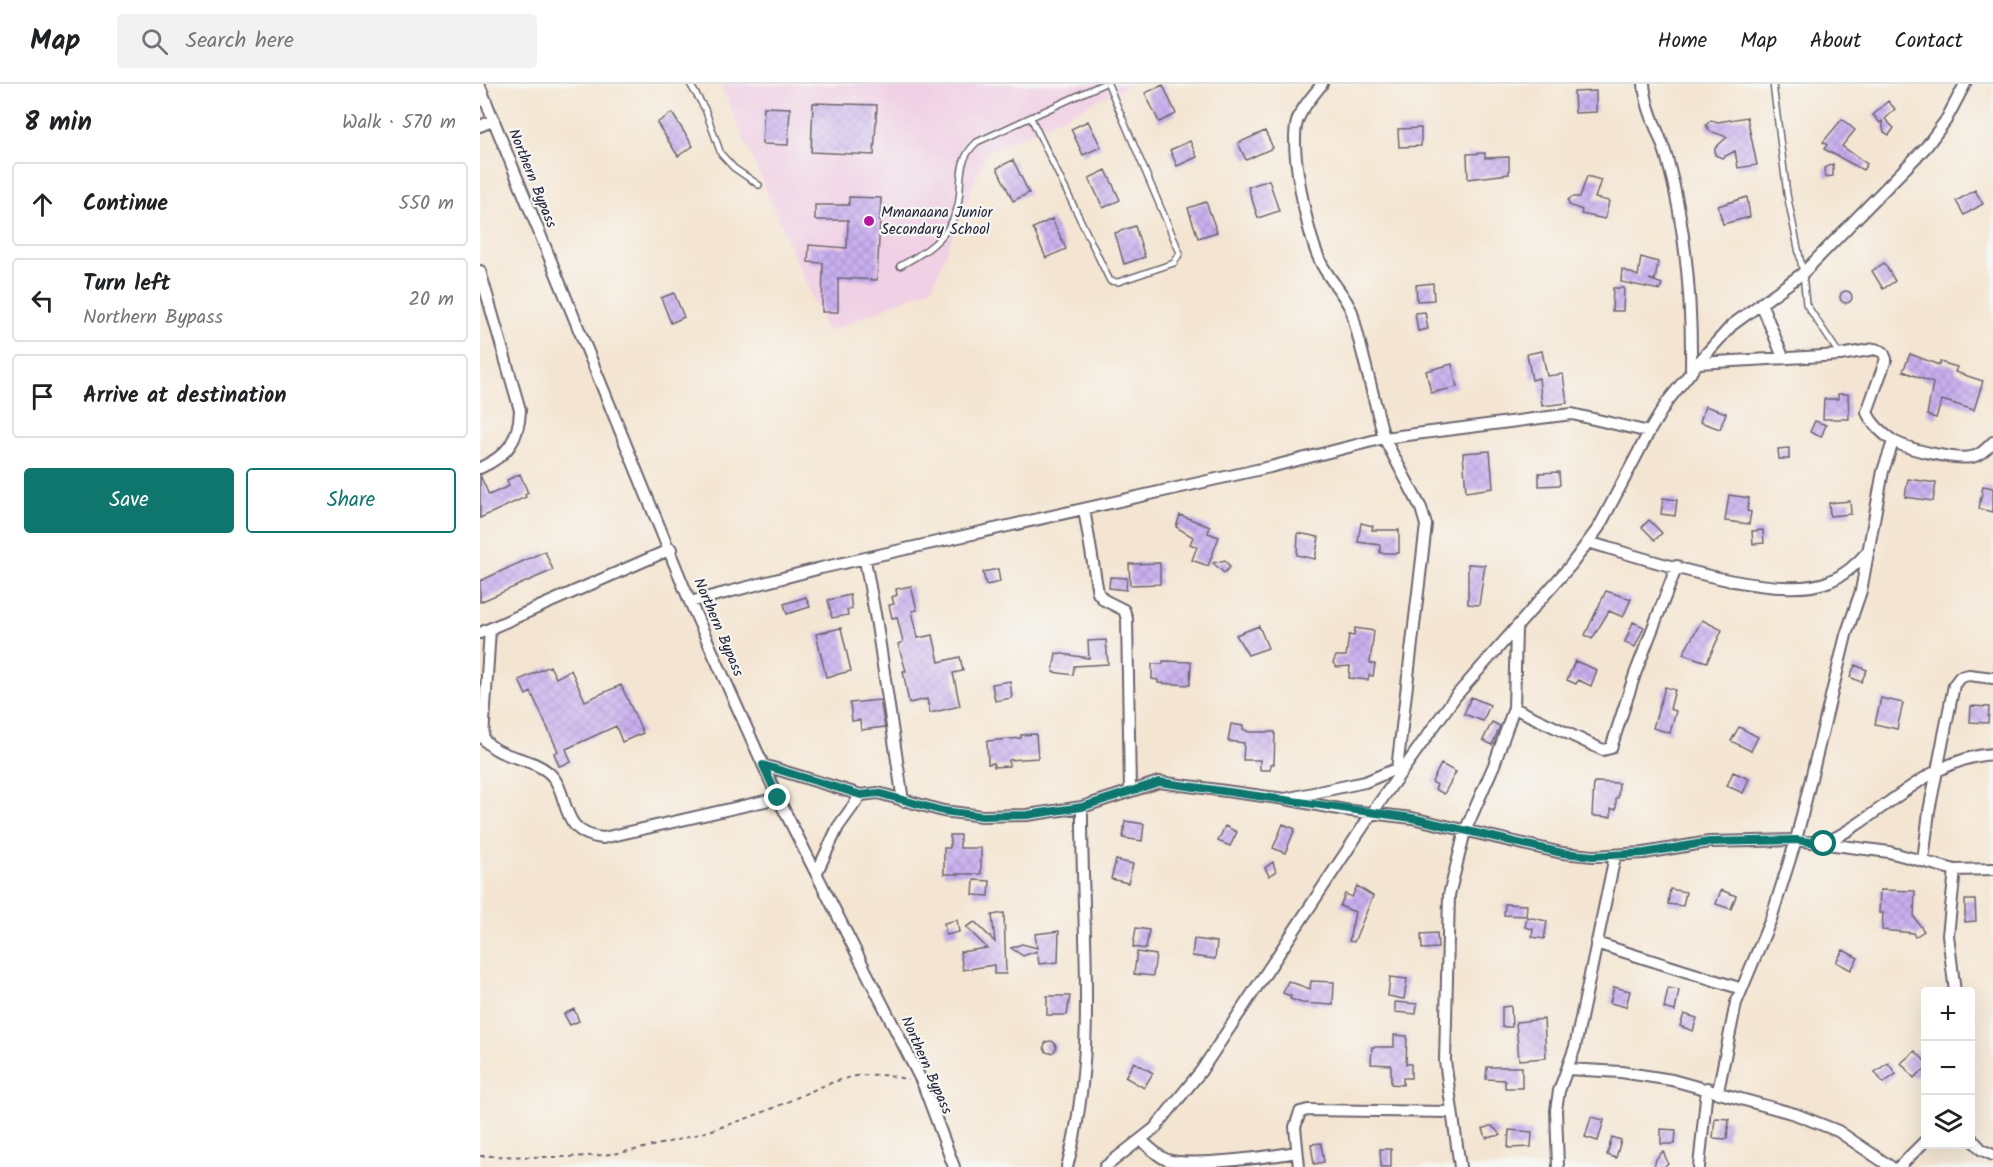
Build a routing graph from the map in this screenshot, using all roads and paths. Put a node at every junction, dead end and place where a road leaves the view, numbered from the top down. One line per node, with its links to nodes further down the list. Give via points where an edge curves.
1 (690, 84): 11 (lane, via 705,108 721,154)
2 (1106, 84): 8 (lane); 8 (lane, via 1180,253 1174,263 1118,282 1110,281)
3 (1322, 84): 22 (street, via 1300,112 1294,136 1304,205 1319,260 1352,312)
4 (1644, 84): 20 (street, via 1667,159 1683,241 1692,334)
5 (1773, 84): 14 (lane, via 1787,194)
6 (1965, 84): 14 (street, via 1926,147)
7 (480, 87): 9 (street, Northern Bypass)
8 (1031, 118): 12 (lane, via 970,148 958,182 959,200 951,224 927,250)
9 (494, 120): 10 (street); 28 (street, Northern Bypass)
10 (480, 126)
11 (759, 185)
12 (900, 266)
13 (480, 271): 15 (street)
14 (1803, 273): 16 (street); 17 (lane, via 1806,304)
15 (483, 287): 25 (street, via 520,410 520,426 507,451)
16 (1761, 303): 18 (street); 19 (street, via 1732,325)
17 (1840, 355): 18 (street); 23 (street, via 1875,348 1882,352 1886,359 1867,412)
18 (1783, 357): 19 (street)
19 (1698, 363): 20 (street)
20 (1690, 373): 21 (street)
21 (1649, 432): 22 (street, via 1572,414); 27 (street)
22 (1384, 438): 26 (street); 41 (street, via 1426,525)
23 (1893, 442): 24 (street, via 1966,459 1978,456); 29 (street, via 1883,471)
24 (1993, 442)
25 (480, 468)
26 (1084, 509): 30 (street); 43 (street, via 1098,593 1119,606 1127,619)
27 (1588, 542): 31 (street); 33 (street)
28 (671, 549): 32 (street, Northern Bypass); 34 (street)
29 (1869, 550): 31 (street, via 1829,582 1807,586 1761,584); 51 (street)
30 (865, 560): 32 (street); 47 (street)
31 (1677, 566): 36 (street, via 1611,748 1603,750)
32 (690, 602): 40 (street, Northern Bypass)
33 (1516, 628): 36 (street); 39 (street, via 1455,697)
34 (485, 631): 37 (street)
35 (1993, 678): 42 (street, via 1969,675 1960,677 1954,685)
36 (1514, 708): 50 (street)
37 (481, 738): 45 (street, via 498,750 546,770 577,828 589,837 603,838)
38 (1993, 754): 42 (street)
39 (1408, 763): 41 (street); 49 (street)
40 (763, 765): 44 (street); 45 (street, Northern Bypass)
41 (1398, 769): 46 (street, via 1365,782)
42 (1938, 770): 52 (street, via 1847,833); 54 (street)
43 (1130, 790): 46 (street, via 1168,782); 48 (street)
44 (861, 795): 47 (street, via 878,793); 57 (street, via 838,827)
45 (778, 798): 57 (street, Northern Bypass)
46 (1285, 799): 49 (street)
47 (903, 801): 48 (street, via 982,816 1027,815)
48 (1082, 807): 72 (street, via 1086,1004 1082,1091)
49 (1372, 813): 50 (street); 65 (street, via 1201,1071)
50 (1465, 831): 53 (street, via 1562,853); 64 (street, via 1449,895 1447,922 1445,1061)
51 (1796, 840): 52 (street); 53 (street, via 1709,842); 60 (street, via 1771,919)
52 (1824, 844): 54 (street, via 1889,852)
53 (1615, 856): 58 (street)
54 (1923, 861): 56 (street)
55 (1993, 869): 56 (street)
56 (1955, 870): 59 (street, via 1948,935)
57 (817, 872): 62 (street, Northern Bypass)
58 (1596, 943): 60 (street); 61 (street)
59 (1953, 987)
60 (1742, 989): 63 (street)
61 (1567, 1069): 63 (street, via 1621,1072); 76 (street, via 1556,1110)
62 (923, 1084): 70 (path, via 886,1074 841,1078 766,1111 638,1150 560,1156); 71 (street, Northern Bypass)
63 (1713, 1090): 77 (street); 78 (street, via 1815,1121 1838,1131)
64 (1450, 1112): 68 (street, via 1300,1112 1296,1119); 75 (street)
65 (1141, 1140): 68 (street, via 1168,1160 1185,1163); 73 (street)
66 (1975, 1142): 69 (street)
67 (1921, 1145): 79 (street)
68 (1297, 1152): 74 (street)
69 (1993, 1155)
70 (480, 1156)
71 (954, 1167)
72 (1067, 1167)
73 (1105, 1167)
74 (1299, 1167)
75 (1460, 1167)
76 (1558, 1167)
77 (1699, 1167)
78 (1891, 1167)
79 (1899, 1167)

